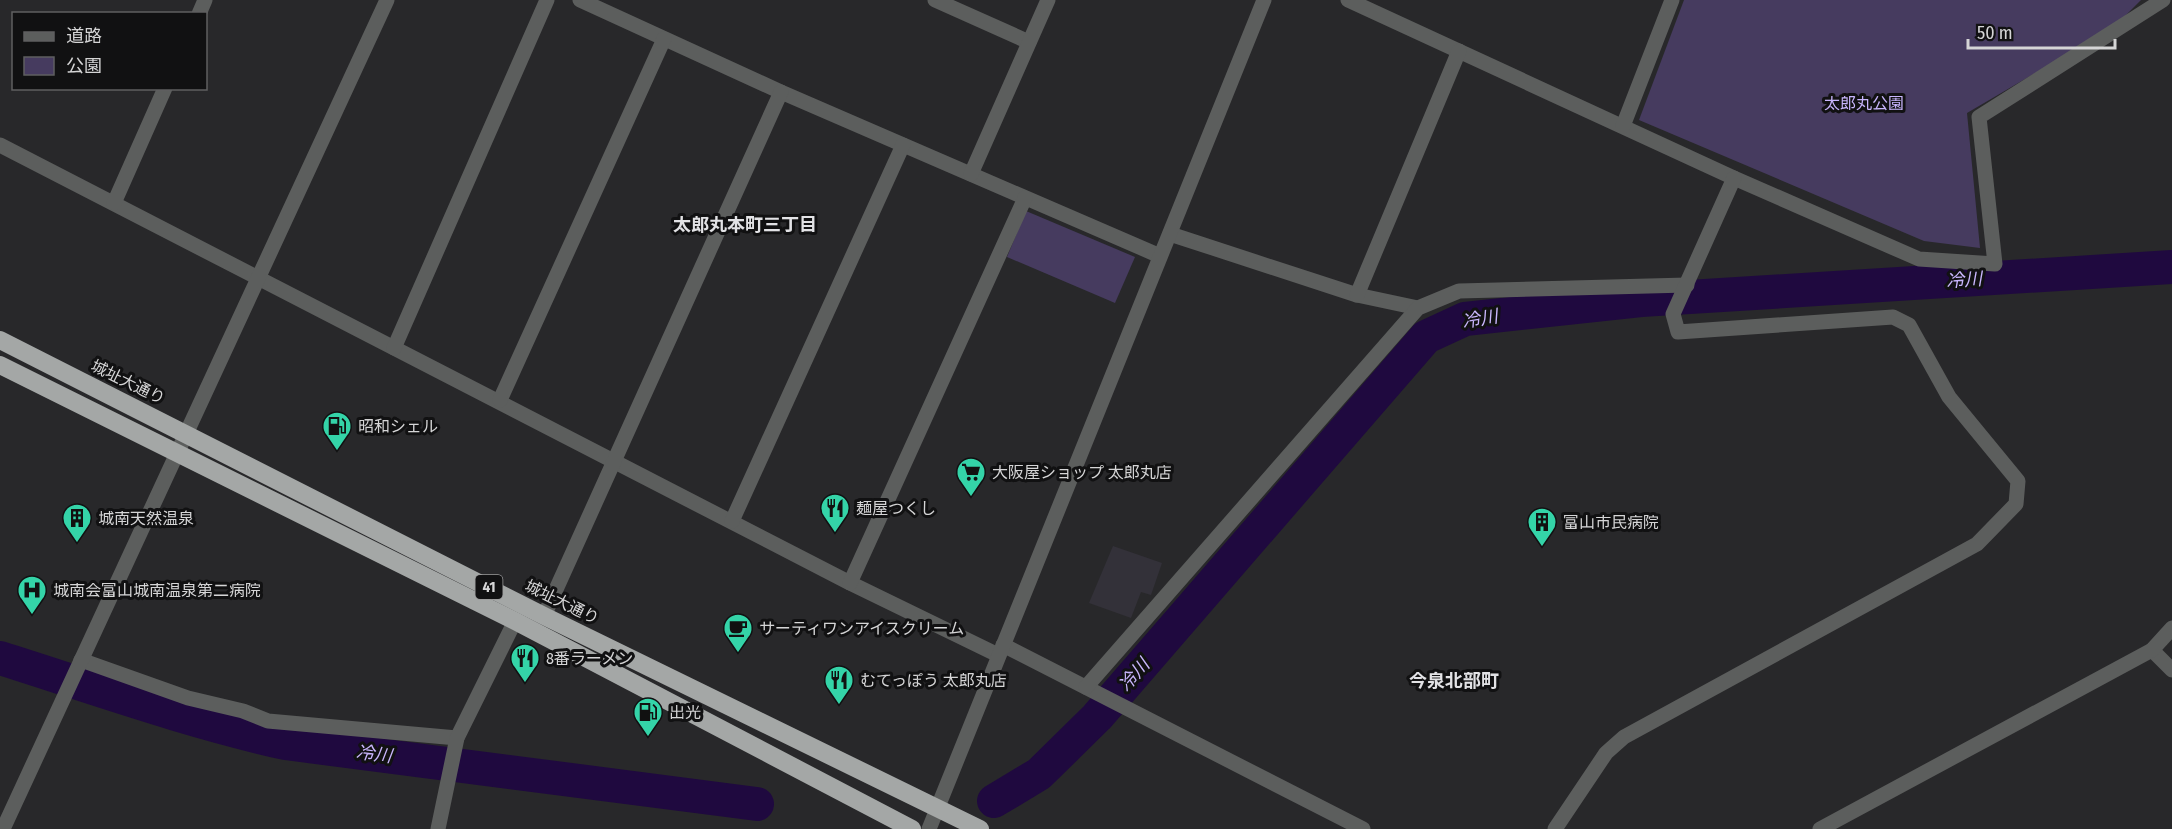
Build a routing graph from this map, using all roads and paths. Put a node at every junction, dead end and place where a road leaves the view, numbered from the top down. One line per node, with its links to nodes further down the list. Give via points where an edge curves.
1 (387, 0): 24 (street)
2 (547, 0): 29 (street)
3 (580, 0): 10 (street)
4 (935, 0): 11 (street)
5 (1048, 0): 11 (street)
6 (1264, 0): 22 (street)
7 (1348, 0): 12 (street)
8 (1672, 0): 15 (street)
9 (2163, 0): 19 (street, via 1979,117 1995,264 1919,259)
10 (664, 39): 14 (street); 31 (street)
11 (1029, 42): 18 (street)
12 (1459, 51): 15 (street); 26 (street)
13 (164, 90): 21 (street)
14 (781, 92): 17 (street); 34 (street)
15 (1623, 126): 19 (street)
16 (0, 145): 21 (street)
17 (903, 145): 18 (street); 35 (street)
18 (970, 174): 20 (street)
19 (1734, 178): 25 (street)
20 (1025, 198): 23 (street); 36 (street)
21 (114, 203): 24 (street)
22 (1170, 234): 23 (street); 26 (street)
23 (1161, 256): 40 (street)
24 (259, 278): 29 (street); 32 (street)
25 (1687, 285): 27 (street, via 1459,291); 53 (street, via 1673,315 1678,332 1893,317 1909,325 1949,397 2018,481 2016,504 1977,544 1623,737 1606,753)
26 (1357, 295): 27 (street)
27 (1418, 308): 44 (street)
28 (0, 340): 32 (highway, 城址大通り / 41)
29 (394, 348): 31 (street)
30 (0, 365): 33 (highway, 41)
31 (500, 400): 34 (street)
32 (187, 433): 33 (street); 37 (highway, 城址大通り / 41)
33 (178, 454): 38 (highway, 41); 42 (street)
34 (614, 460): 35 (street); 37 (street)
35 (732, 521): 36 (street)
36 (850, 583): 40 (street)
37 (544, 616): 46 (highway, 城址大通り / 41)
38 (515, 621): 45 (street); 49 (highway, 41)
39 (2172, 628): 41 (street)
40 (1000, 650): 44 (street); 46 (street)
41 (2152, 650): 43 (street); 54 (street)
42 (79, 666): 45 (street, via 98,668 268,721); 47 (street)
43 (2172, 670)
44 (1086, 687): 52 (street)
45 (458, 738): 48 (street)
46 (937, 807): 50 (street); 51 (highway, 城址大通り / 41)
47 (3, 829)
48 (438, 829)
49 (912, 829)
50 (928, 829)
51 (980, 829)
52 (1363, 829)
53 (1555, 829)
54 (1820, 829)

